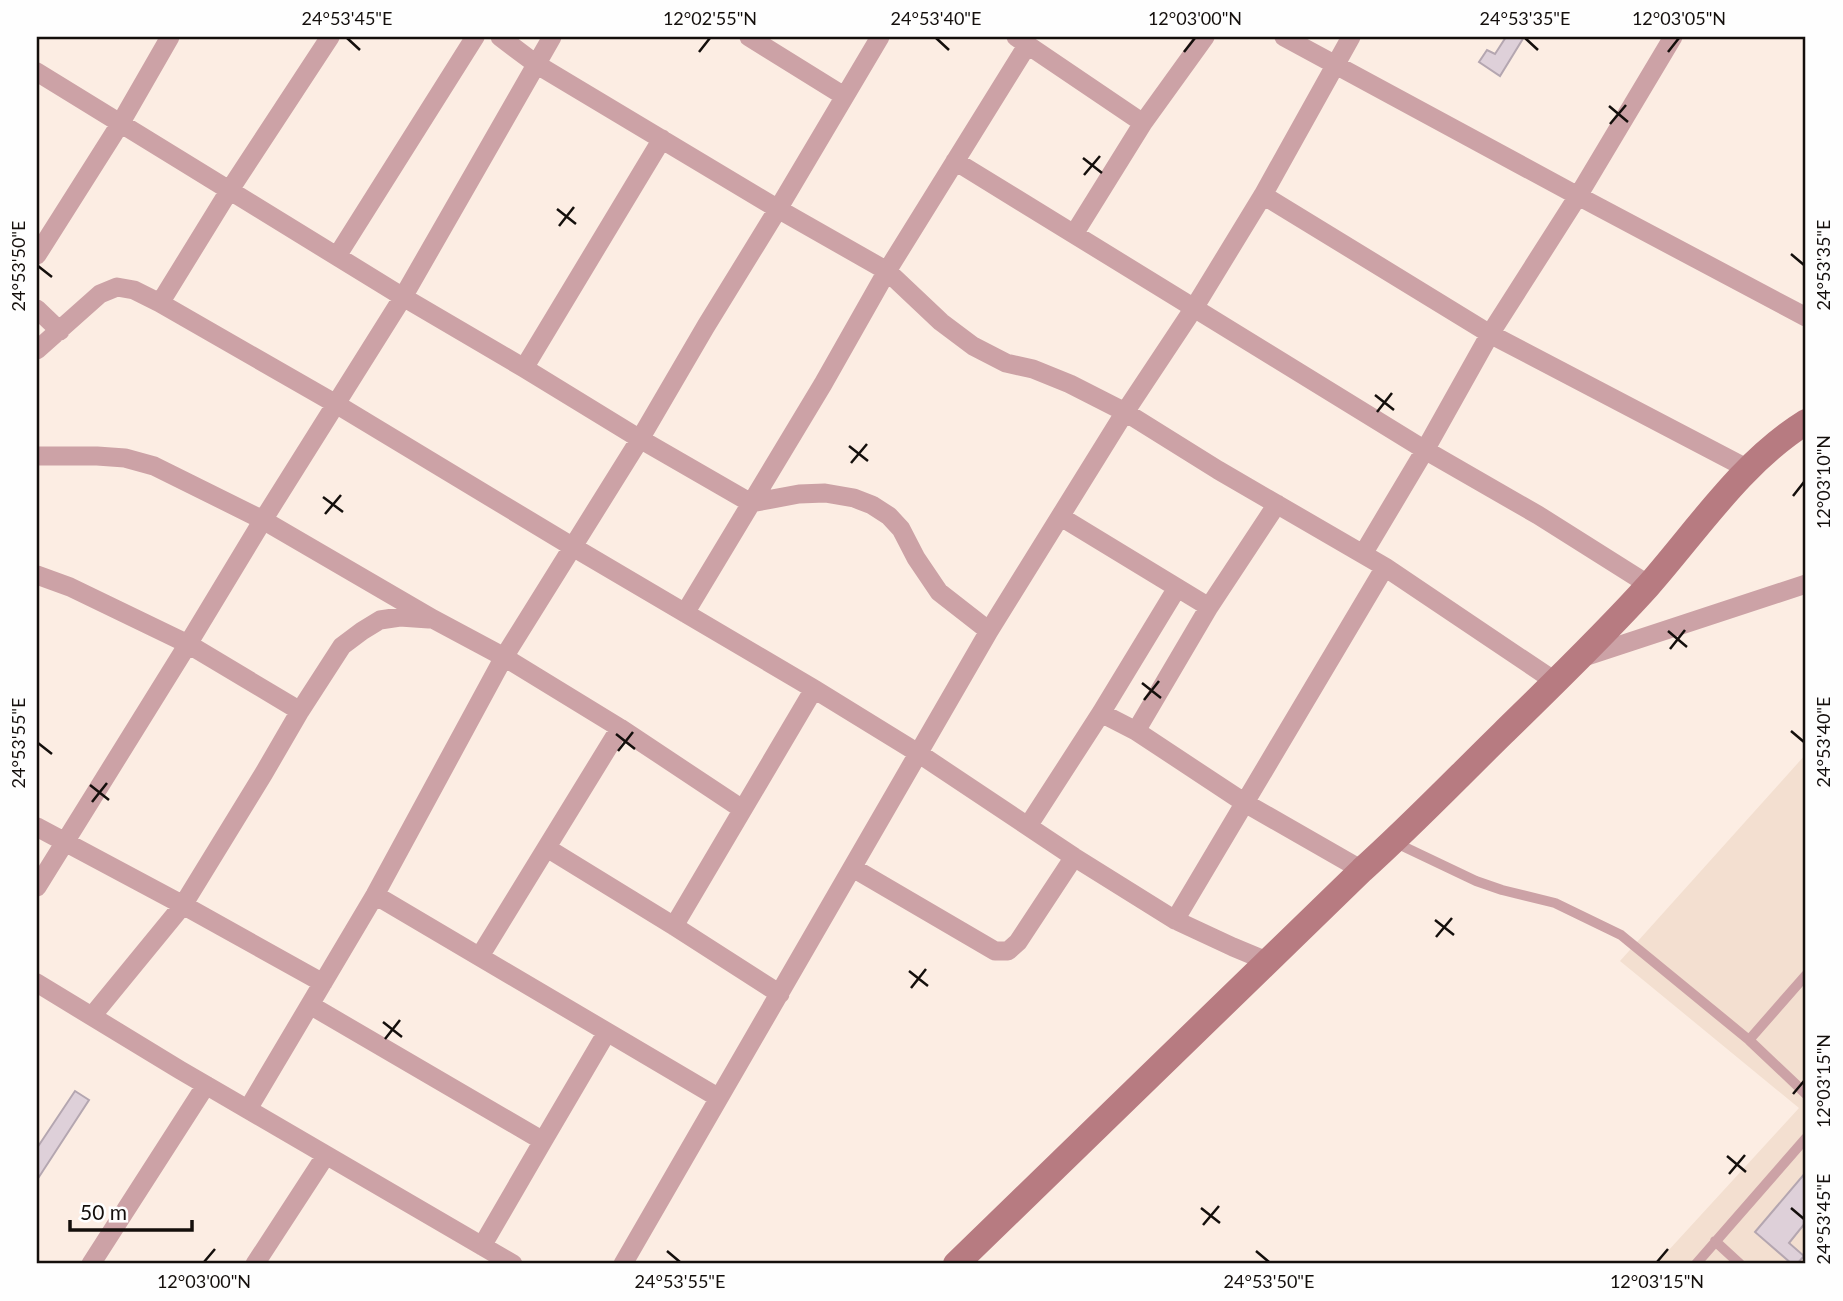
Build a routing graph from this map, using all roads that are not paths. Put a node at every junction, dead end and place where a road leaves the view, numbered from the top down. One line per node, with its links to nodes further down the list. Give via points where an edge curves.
1 (170, 37): 18 (street)
2 (330, 37): 21 (street)
3 (475, 37): 27 (street)
4 (500, 37): 13 (street)
5 (552, 37): 13 (street)
6 (749, 37): 16 (street)
7 (880, 37): 16 (street)
8 (1205, 37): 17 (street)
9 (1284, 37): 14 (street)
10 (1351, 37): 14 (street)
11 (1673, 37): 23 (street)
12 (1022, 40): 17 (street); 20 (street)
13 (536, 64): 19 (street); 29 (street)
14 (1335, 66): 22 (street); 23 (street)
15 (37, 72): 18 (street)
16 (844, 96): 24 (street)
17 (1143, 123): 25 (street)
18 (120, 124): 21 (street); 26 (street)
19 (662, 139): 24 (street); 37 (street)
20 (955, 162): 25 (street); 28 (street)
21 (229, 191): 27 (street); 30 (street)
22 (1263, 195): 31 (street); 35 (street)
23 (1578, 197): 33 (street); 35 (street)
24 (778, 209): 28 (street); 41 (street)
25 (1074, 234): 31 (street)
26 (37, 255)
27 (337, 257): 29 (street)
28 (887, 271): 39 (street, via 942,321 993,358 1070,384); 45 (street)
29 (403, 297): 37 (street); 38 (street)
30 (160, 303): 34 (street, via 134,289 117,287 100,294); 38 (street)
31 (1194, 308): 39 (street); 42 (street)
32 (37, 309): 34 (street)
33 (1806, 317)
34 (60, 331): 36 (street)
35 (1490, 334): 42 (street); 44 (street)
36 (37, 350)
37 (524, 368): 41 (street)
38 (336, 404): 48 (street); 49 (street)
39 (1125, 412): 46 (street); 47 (street)
40 (1806, 422): 44 (main road)
41 (640, 439): 45 (street); 49 (street)
42 (1425, 450): 50 (street); 54 (street)
43 (37, 456): 48 (street, via 125,458 154,466)
44 (1748, 469): 54 (main road)
45 (751, 503): 57 (street); 59 (street, via 825,493 872,505 901,529 939,592)
46 (1277, 504): 50 (street); 56 (street)
47 (1061, 517): 55 (street); 59 (street)
48 (263, 520): 58 (street); 60 (street)
49 (573, 547): 57 (street); 61 (street)
50 (1363, 554): 51 (street)
51 (1385, 567): 63 (street); 70 (street)
52 (37, 575): 60 (street)
53 (1806, 584): 62 (street)
54 (1649, 585): 62 (main road)
55 (1177, 588): 56 (street); 66 (street)
56 (1209, 607): 68 (street)
57 (685, 613): 64 (street)
58 (433, 619): 61 (street); 65 (street, via 380,620 362,631 342,646)
59 (989, 631): 69 (street)
60 (188, 644): 65 (street); 74 (street)
61 (504, 657): 67 (street); 81 (street)
62 (1579, 659): 63 (main road)
63 (1556, 682): 75 (main road)
64 (814, 689): 69 (street); 71 (street)
65 (300, 711): 82 (street)
66 (1101, 713): 68 (street); 72 (street)
67 (620, 728): 71 (street); 76 (street)
68 (1136, 732): 70 (street)
69 (918, 753): 72 (street); 78 (street)
70 (1245, 803): 79 (street); 83 (street)
71 (742, 809): 84 (street)
72 (1028, 826): 77 (street)
73 (37, 827): 74 (street)
74 (65, 842): 80 (street); 82 (street)
75 (1393, 842): 79 (main road); 94 (lane, via 1476,881 1555,902 1621,935)
76 (547, 848): 84 (street); 85 (street)
77 (1074, 858): 78 (street, via 1008,951 995,951); 83 (street)
78 (853, 868): 90 (street)
79 (1362, 870): 86 (main road)
80 (37, 887)
81 (375, 895): 85 (street); 89 (street)
82 (183, 905): 89 (street); 92 (street)
83 (1175, 920): 86 (street)
84 (674, 926): 90 (street)
85 (480, 956): 93 (street)
86 (1269, 962): 108 (main road)
87 (1806, 975): 94 (lane)
88 (37, 983): 92 (street)
89 (323, 983): 91 (street)
90 (780, 994): 97 (street)
91 (310, 1005): 98 (street); 100 (street)
92 (92, 1016): 95 (street)
93 (607, 1032): 97 (street); 100 (street)
94 (1749, 1040): 96 (lane)
95 (206, 1085): 98 (street); 104 (street)
96 (1806, 1094)
97 (719, 1098): 107 (street)
98 (248, 1109): 101 (street)
99 (1806, 1138): 102 (lane)
100 (543, 1141): 103 (street)
101 (326, 1155): 103 (street); 105 (street)
102 (1715, 1241): 109 (lane); 110 (lane)
103 (482, 1247): 106 (street)
104 (91, 1264)
105 (255, 1264)
106 (513, 1264)
107 (622, 1264)
108 (956, 1264)
109 (1696, 1264)
110 (1740, 1264)

